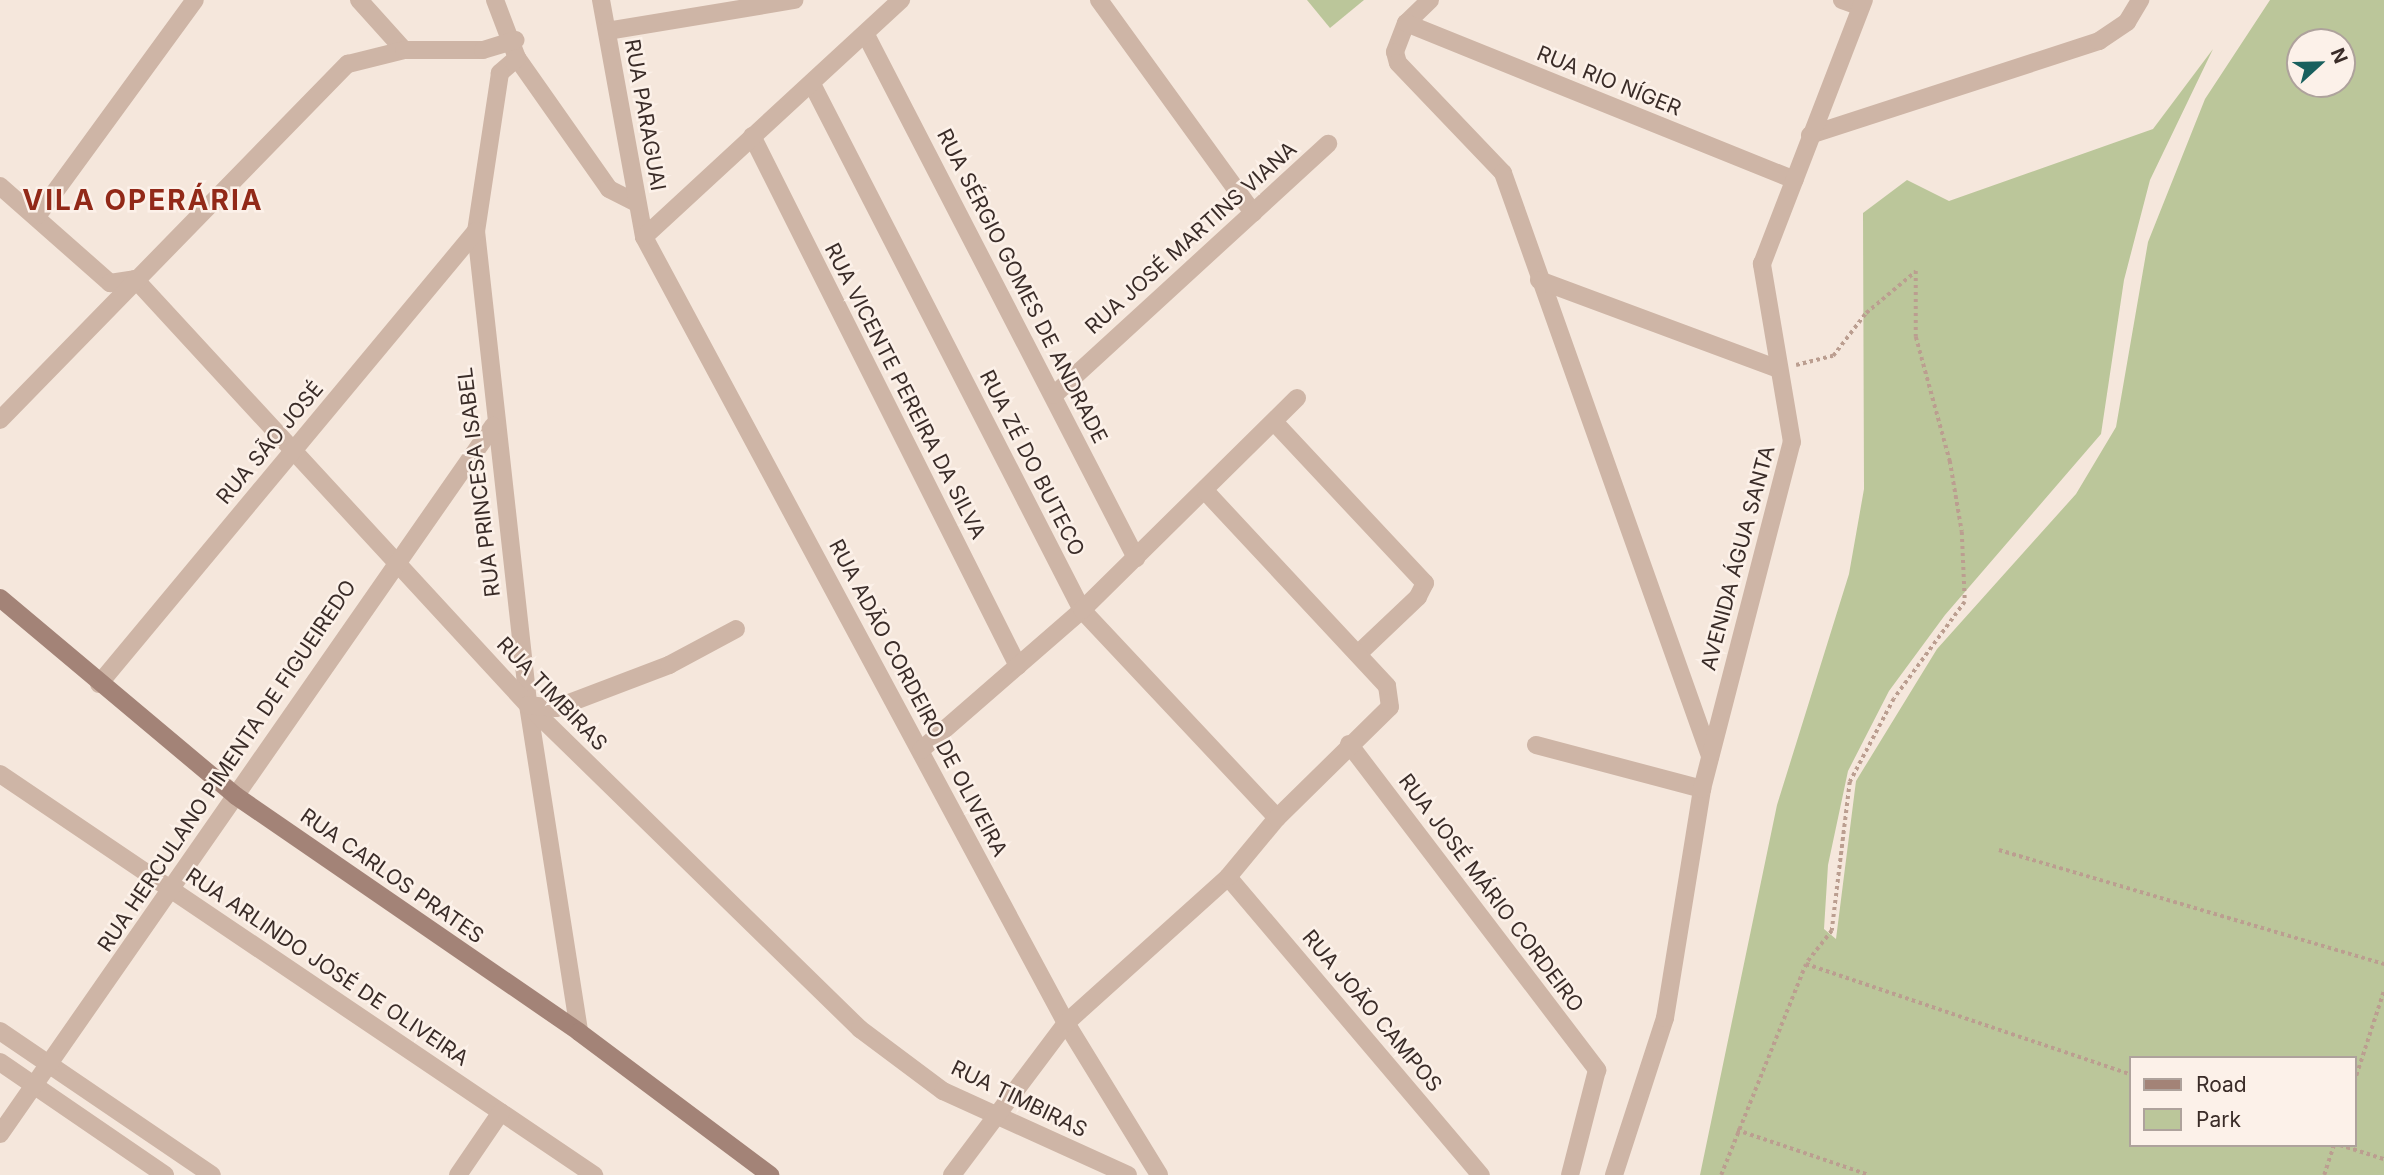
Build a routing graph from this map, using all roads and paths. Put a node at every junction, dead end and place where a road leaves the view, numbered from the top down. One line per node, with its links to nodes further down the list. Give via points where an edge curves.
1 (195, 0): 25 (street)
2 (359, 0): 16 (street)
3 (495, 0): 15 (street)
4 (601, 0): 13 (street, RUA PARAGUAI)
5 (794, 0): 13 (street)
6 (901, 0): 14 (street)
7 (1099, 0): 24 (street)
8 (1430, 0): 12 (street)
9 (1842, 0): 11 (street)
10 (2140, 0): 18 (street, via 2127,22 2099,41)
11 (1863, 4): 18 (street, AVENIDA ÁGUA SANTA)
12 (1406, 23): 21 (street, RUA RIO NÍGER); 29 (street, via 1395,52 1398,63 1503,173)
13 (607, 31): 23 (street, RUA PARAGUAI)
14 (866, 35): 17 (street); 31 (street, RUA SÉRGIO GOMES DE ANDRADE)
15 (516, 49): 16 (street); 23 (street, via 609,189); 26 (street, RUA PRINCESA ISABEL, via 500,73)
16 (404, 50): 28 (street, via 348,64)
17 (812, 84): 19 (street); 41 (street, RUA ZÉ DO BUTECO)
18 (1810, 135): 21 (street, AVENIDA ÁGUA SANTA)
19 (751, 136): 27 (street); 44 (street, RUA VICENTE PEREIRA DA SILVA)
20 (1328, 144): 24 (street, RUA JOSÉ MARTINS VIANA)
21 (1794, 180): 30 (street, AVENIDA ÁGUA SANTA, via 1762,264)
22 (0, 186): 25 (street)
23 (637, 203): 27 (street, RUA PARAGUAI)
24 (1253, 213): 31 (street, RUA JOSÉ MARTINS VIANA)
25 (38, 215): 28 (street, via 110,283)
26 (476, 231): 35 (street, RUA PRINCESA ISABEL); 36 (street, RUA SÃO JOSÉ)
27 (644, 237): 49 (street, RUA ADÃO CORDEIRO DE OLIVEIRA)
28 (135, 279): 33 (street); 36 (street, RUA TIMBIRAS)
29 (1539, 280): 30 (street); 50 (street)
30 (1778, 369): 50 (street, AVENIDA ÁGUA SANTA, via 1792,442); 58 (path, via 1833,356 1866,313 1916,271 1916,337 1962,532 1965,602 1894,699 1850,782 1832,931)
31 (1054, 395): 38 (street, RUA SÉRGIO GOMES DE ANDRADE)
32 (1297, 398): 34 (street)
33 (0, 420)
34 (1276, 424): 37 (street); 43 (street, via 1425,583 1418,597)
35 (494, 426): 39 (street, RUA HERCULANO PIMENTA DE FIGUEIREDO); 46 (street, RUA PRINCESA ISABEL)
36 (292, 453): 39 (street, RUA TIMBIRAS); 45 (street, RUA SÃO JOSÉ)
37 (1206, 492): 38 (street); 43 (street)
38 (1136, 558): 41 (street)
39 (395, 561): 46 (street, RUA TIMBIRAS); 53 (street, RUA HERCULANO PIMENTA DE FIGUEIREDO)
40 (0, 597): 45 (street, RUA CARLOS PRATES)
41 (1082, 610): 44 (street); 54 (street, RUA ZÉ DO BUTECO)
42 (736, 629): 46 (street, via 669,665 556,709)
43 (1358, 654): 47 (street, via 1387,686 1385,715)
44 (1018, 666): 49 (street)
45 (99, 684): 53 (street, RUA CARLOS PRATES)
46 (528, 705): 63 (street, RUA PRINCESA ISABEL); 70 (street, RUA TIMBIRAS, via 860,1028 943,1091)
47 (1349, 744): 54 (street); 85 (street, RUA JOSÉ MÁRIO CORDEIRO, via 1598,1070)
48 (1536, 745): 52 (street)
49 (921, 750): 61 (street, RUA ADÃO CORDEIRO DE OLIVEIRA)
50 (1710, 757): 52 (street, AVENIDA ÁGUA SANTA)
51 (0, 774): 57 (street, RUA ARLINDO JOSÉ DE OLIVEIRA)
52 (1702, 789): 86 (street, AVENIDA ÁGUA SANTA, via 1665,1017)
53 (236, 796): 57 (street, RUA HERCULANO PIMENTA DE FIGUEIREDO); 63 (street, RUA CARLOS PRATES)
54 (1277, 818): 56 (street)
55 (1999, 850): 59 (path)
56 (1228, 877): 61 (street); 84 (street, RUA JOÃO CAMPOS)
57 (171, 889): 65 (street, RUA HERCULANO PIMENTA DE FIGUEIREDO); 69 (street, RUA ARLINDO JOSÉ DE OLIVEIRA)
58 (1806, 964): 66 (path); 71 (path)
59 (2384, 964)
60 (2384, 990): 67 (path)
61 (1066, 1023): 70 (street); 83 (street, RUA ADÃO CORDEIRO DE OLIVEIRA)
62 (0, 1031): 65 (street)
63 (579, 1032): 80 (street, RUA CARLOS PRATES)
64 (0, 1062): 68 (street)
65 (49, 1064): 68 (street, RUA HERCULANO PIMENTA DE FIGUEIREDO); 77 (street)
66 (2128, 1073)
67 (2356, 1076)
68 (34, 1086): 72 (street, RUA HERCULANO PIMENTA DE FIGUEIREDO); 76 (street)
69 (501, 1112): 78 (street); 79 (street, RUA ARLINDO JOSÉ DE OLIVEIRA)
70 (996, 1118): 81 (street); 82 (street, RUA TIMBIRAS)
71 (1737, 1130): 87 (path); 88 (path)
72 (0, 1134)
73 (2333, 1147): 89 (path)
74 (2346, 1147): 75 (path)
75 (2384, 1159)
76 (165, 1175)
77 (212, 1175)
78 (458, 1175)
79 (594, 1175)
80 (770, 1175)
81 (952, 1175)
82 (1128, 1175)
83 (1159, 1175)
84 (1482, 1175)
85 (1570, 1175)
86 (1614, 1175)
87 (1721, 1175)
88 (1869, 1175)
89 (2324, 1175)

